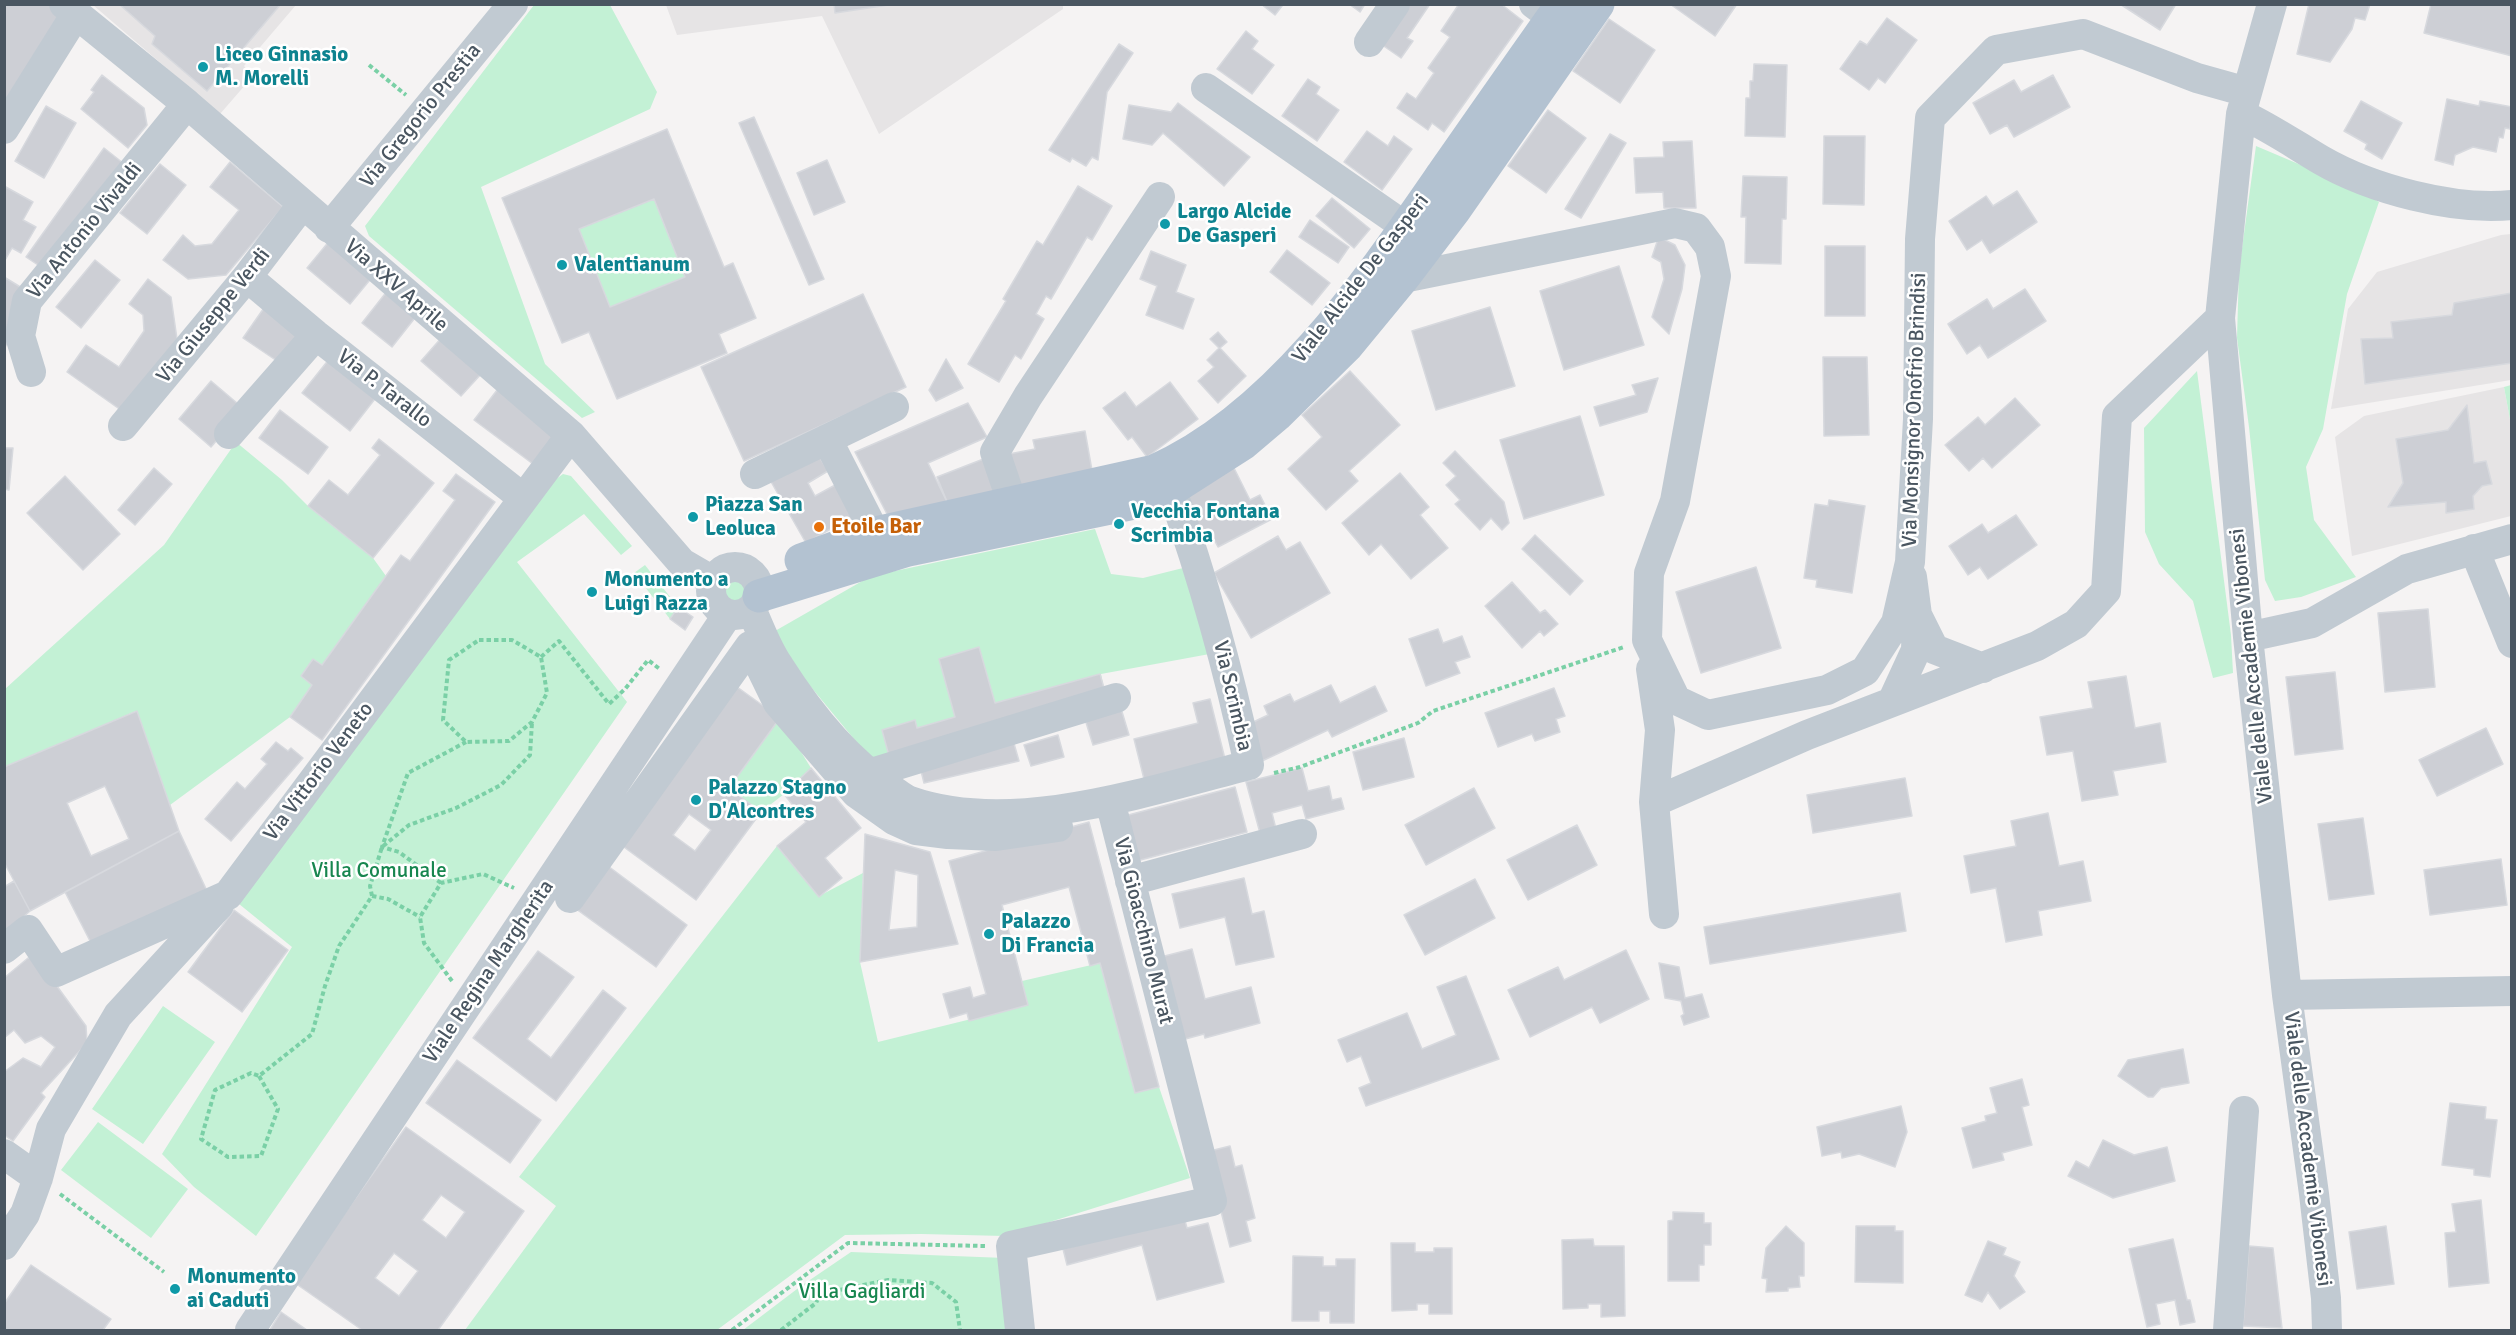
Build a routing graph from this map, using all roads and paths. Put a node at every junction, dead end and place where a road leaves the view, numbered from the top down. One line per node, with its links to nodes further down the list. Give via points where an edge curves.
1 (513, 4): 18 (street, Via Gregorio Prestia)
2 (1395, 4): 7 (street)
3 (1598, 4): 20 (main road, Viale Alcide De Gasperi, via 1454,212)
4 (2272, 4): 11 (street, Viale delle Accademie Vibonesi)
5 (70, 9): 12 (street, Via XXV Aprile); 13 (street)
6 (1550, 9): 17 (main road, Viale Alcide De Gasperi)
7 (1369, 42)
8 (369, 65): 10 (path)
9 (1206, 88): 17 (street)
10 (414, 101)
11 (2244, 103): 16 (street, Via Monsignor Onofrio Brindisi, via 2259,122 2324,161 2390,191 2488,207); 21 (street, Viale delle Accademie Vibonesi); 36 (street, Via Monsignor Onofrio Brindisi, via 2197,78 2083,34 1996,50 1930,118 1920,239 1918,419)
12 (187, 104): 15 (street, Via XXV Aprile); 23 (street, Via Antonio Vivaldi, via 27,301 20,336)
13 (4, 129)
14 (1160, 197): 32 (street, via 995,452)
15 (302, 205): 18 (street, Via XXV Aprile); 19 (street, Via Giuseppe Verdi)
16 (2511, 205)
17 (1406, 227): 32 (main road, Viale Alcide De Gasperi, via 1292,368 1218,434 1181,459 1154,471)
18 (329, 228): 27 (street, Via XXV Aprile)
19 (247, 277): 22 (street, Via P. Tarallo); 25 (street, Via Giuseppe Verdi)
20 (1403, 278): 30 (main road, Viale Alcide De Gasperi, via 1347,346 1277,415 1244,443); 41 (street, Via Monsignor Onofrio Brindisi, via 1675,223 1696,228 1710,247 1716,276 1675,501 1649,573)
21 (2220, 318): 40 (street, Viale delle Accademie Vibonesi); 45 (street, via 2117,416 2106,591 2076,624 2037,646)
22 (316, 334): 26 (street); 31 (street, Via P. Tarallo)
23 (31, 372)
24 (894, 407): 28 (street)
25 (123, 426)
26 (229, 434)
27 (571, 435): 31 (street, Via Vittorio Veneto); 37 (street, Via XXV Aprile, via 682,562)
28 (827, 439): 29 (street); 33 (street)
29 (754, 474)
30 (1172, 491): 38 (main road, Viale Alcide De Gasperi, via 1158,498 908,550); 54 (street, Via Scrimbia, via 1200,568 1249,765)
31 (523, 498): 60 (street, Via Vittorio Veneto)
32 (1012, 502): 33 (main road, Viale Alcide De Gasperi)
33 (875, 533): 38 (main road, Viale Alcide De Gasperi, via 807,559)
34 (2511, 539): 35 (street)
35 (2474, 549): 40 (street, via 2407,569 2312,624); 42 (street)
36 (1910, 562): 39 (street); 41 (street, Via Monsignor Onofrio Brindisi, via 1896,623 1865,671 1827,690 1708,715 1676,700)
37 (713, 581): 38 (street, via 715,604); 38 (street, via 717,574 739,567)
38 (745, 602): 43 (street, Via Gioacchino Murat); 52 (street, via 777,665 825,730); 76 (street, Viale Regina Margherita)
39 (1917, 615): 45 (street, via 1934,649); 48 (street, via 1916,650)
40 (2248, 636): 68 (street, Viale delle Accademie Vibonesi)
41 (1647, 639): 50 (path, via 1433,711); 53 (street, via 1660,730)
42 (2511, 643)
43 (750, 646): 54 (street, Via Gioacchino Murat, via 778,703 856,793 894,820 916,830 996,836); 62 (street)
44 (541, 657): 46 (path, via 559,641 609,704 648,660); 49 (path, via 547,693); 51 (path, via 512,640 479,640 449,660 443,720)
45 (1983, 668): 48 (street)
46 (669, 675)
47 (1116, 698): 52 (street)
48 (1893, 700): 53 (street)
49 (532, 722): 51 (path, via 509,741); 56 (path, via 530,755 501,785 456,808 409,825)
50 (1418, 723)
51 (466, 742): 56 (path, via 408,773)
52 (868, 774): 54 (street, via 908,801 951,812)
53 (1654, 802): 63 (street)
54 (1112, 809): 57 (street, Via Gioacchino Murat)
55 (1302, 834): 57 (street)
56 (382, 847): 58 (path, via 399,852); 61 (path, via 370,886)
57 (1130, 881): 74 (street, Via Gioacchino Murat, via 1212,1201)
58 (441, 883): 59 (path, via 483,874); 64 (path)
59 (520, 891)
60 (228, 895): 65 (street, Via Vittorio Veneto, via 56,972 28,930); 72 (street, via 118,1015 51,1129)
61 (372, 896): 64 (path, via 388,899); 69 (path, via 339,946 312,1034)
62 (570, 898)
63 (1664, 914)
64 (420, 917): 66 (path, via 424,943)
65 (4, 949)
66 (455, 985)
67 (2511, 991): 68 (street)
68 (2287, 995): 82 (street, Viale delle Accademie Vibonesi, via 2314,1194)
69 (259, 1076): 69 (path, via 251,1073 215,1089 201,1139 228,1157 261,1156 278,1108)
70 (2244, 1110): 81 (street)
71 (4, 1154): 72 (street)
72 (38, 1178): 73 (street, via 25,1214); 75 (path)
73 (4, 1245)
74 (1011, 1246): 77 (path, via 848,1244); 80 (street)
75 (164, 1272)
76 (250, 1330)
77 (732, 1330)
78 (781, 1330): 79 (path, via 816,1303 820,1294 888,1280 932,1283 956,1302)
79 (960, 1330)
80 (1020, 1330)
81 (2228, 1330)
82 (2327, 1330)

